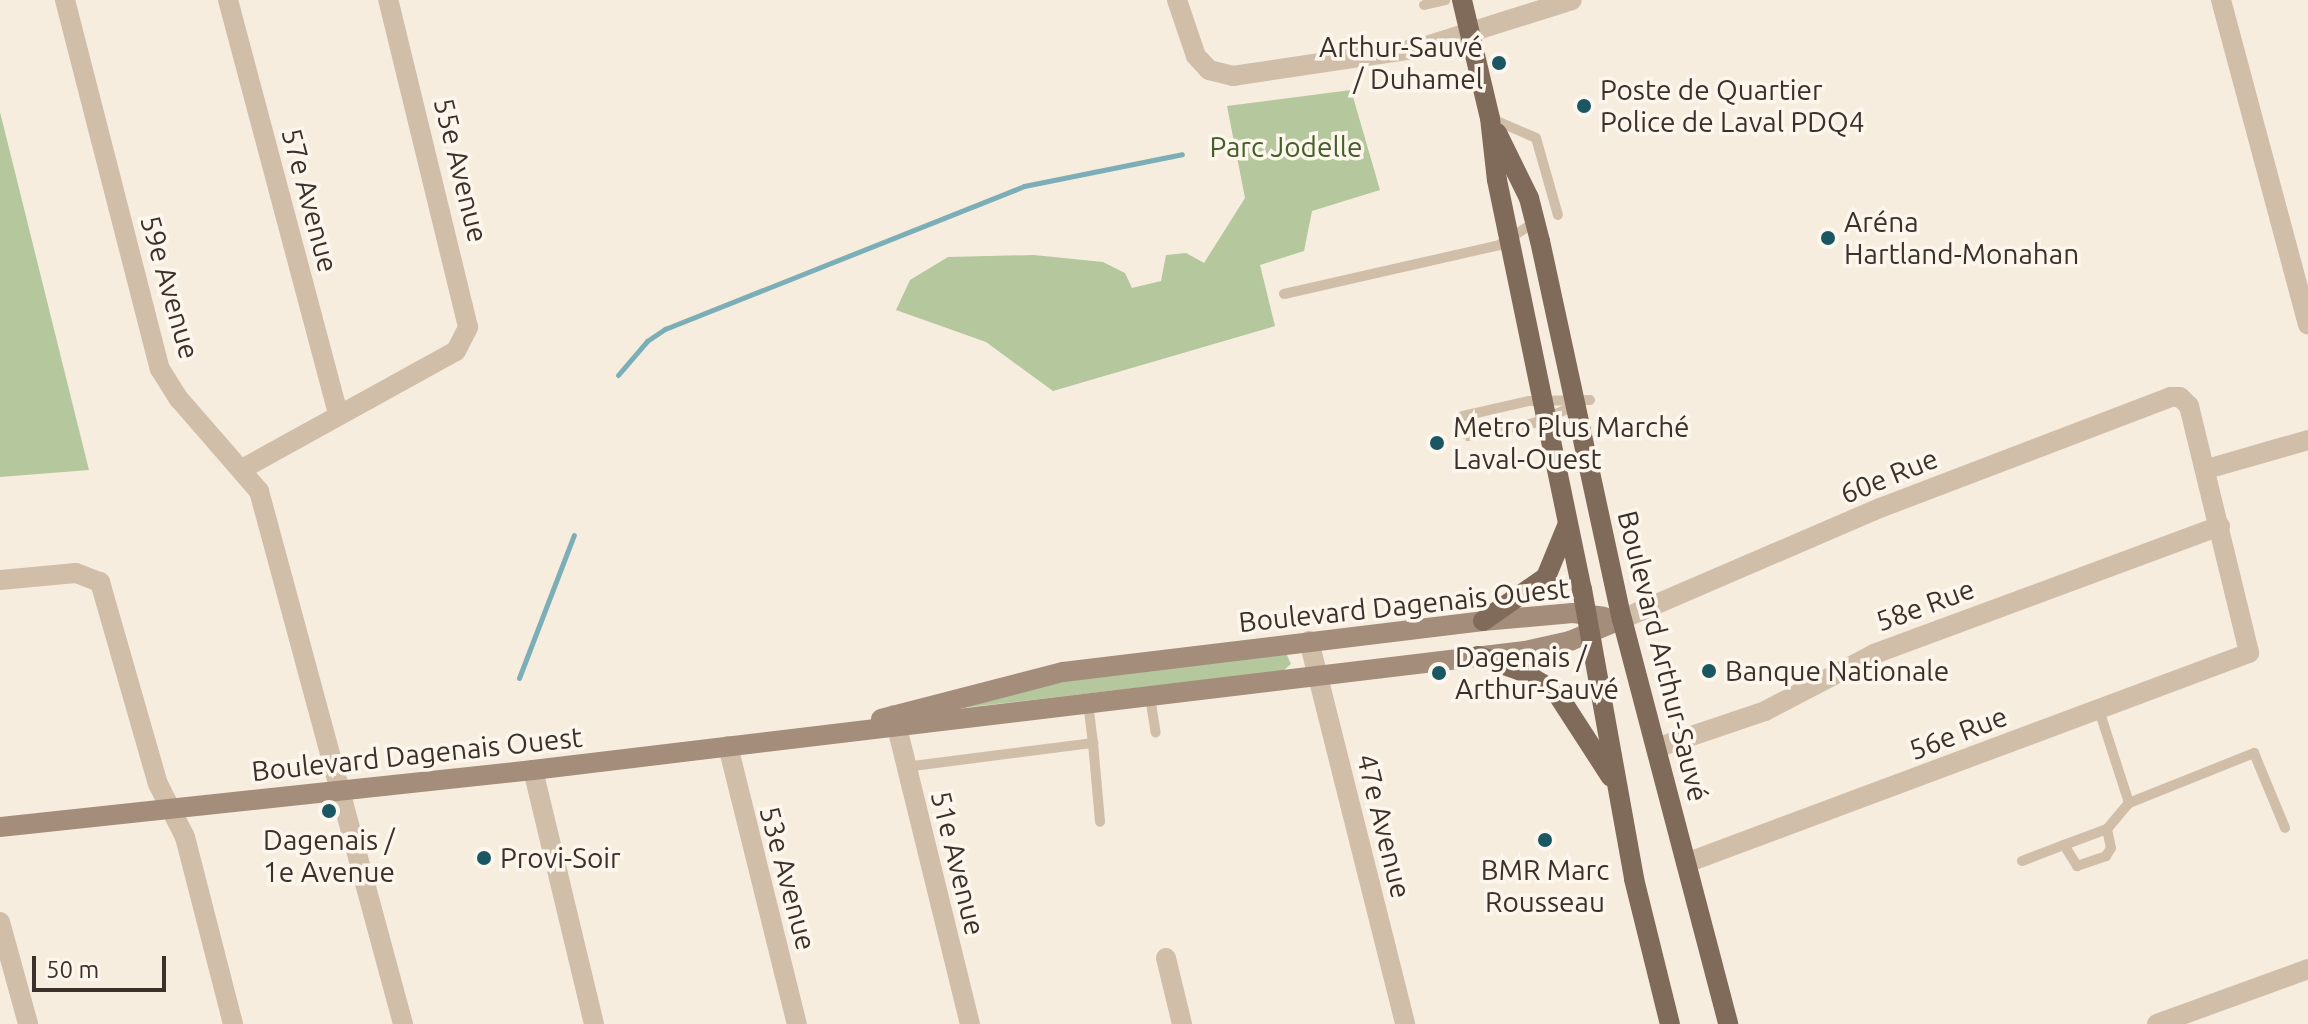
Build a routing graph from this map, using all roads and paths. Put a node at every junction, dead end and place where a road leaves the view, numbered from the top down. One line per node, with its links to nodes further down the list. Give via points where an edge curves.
1 (65, 0): 23 (street, 59e Avenue, via 160,369 179,399)
2 (228, 0): 19 (street, 57e Avenue)
3 (388, 0): 19 (street, 55e Avenue, via 468,327 456,351)
4 (1177, 0): 10 (street, via 1190,46 1209,70 1233,76 1335,65)
5 (1445, 0): 9 (lane)
6 (1462, 0): 10 (main road, Boulevard Arthur-Sauvé)
7 (1572, 0): 10 (street)
8 (2221, 0): 16 (street)
9 (1424, 5)
10 (1469, 35): 11 (main road, Boulevard Arthur-Sauvé)
11 (1490, 118): 12 (lane, via 1526,131 1539,143); 13 (main road, Boulevard Arthur-Sauvé); 14 (main road, Boulevard Arthur-Sauvé, via 1497,180)
12 (1558, 215)
13 (1535, 222): 14 (lane); 17 (main road, Boulevard Arthur-Sauvé)
14 (1512, 239): 15 (lane, via 1427,265); 18 (main road, Boulevard Arthur-Sauvé)
15 (1284, 294)
16 (2308, 325)
17 (1576, 403): 18 (lane); 18 (lane); 28 (main road, Boulevard Arthur-Sauvé)
18 (1546, 409): 20 (lane); 21 (lane); 25 (main road, Boulevard Arthur-Sauvé)
19 (338, 414): 23 (street)
20 (1463, 416)
21 (1468, 436)
22 (2308, 440): 24 (street)
23 (244, 468): 45 (street, 59e Avenue, via 259,491)
24 (2207, 469): 26 (street); 28 (street, 60e Rue, via 2189,406 2180,397 1880,508)
25 (1568, 522): 29 (main road, via 1546,577); 30 (main road, Boulevard Arthur-Sauvé)
26 (2220, 526): 36 (street, 56e Rue, via 2249,653); 41 (street, 58e Rue, via 1874,654 1765,711)
27 (0, 580): 47 (street, via 76,573 100,582 158,784)
28 (1622, 619): 30 (main road, Boulevard Dagenais Ouest); 41 (main road, Boulevard Arthur-Sauvé)
29 (1483, 621): 30 (main road, Boulevard Dagenais Ouest); 31 (main road, Boulevard Dagenais Ouest)
30 (1588, 624): 32 (main road, Boulevard Dagenais Ouest, via 1553,646); 44 (main road, Boulevard Arthur-Sauvé)
31 (1309, 641): 33 (street, 47e Avenue); 37 (main road, Boulevard Dagenais Ouest, via 1034,677)
32 (1478, 656): 33 (main road, Boulevard Dagenais Ouest); 44 (main road, via 1519,670 1556,692)
33 (1318, 676): 34 (main road, Boulevard Dagenais Ouest); 65 (street, 47e Avenue)
34 (1150, 697): 35 (main road, Boulevard Dagenais Ouest); 38 (lane)
35 (1088, 705): 37 (main road, Boulevard Dagenais Ouest); 39 (lane)
36 (2099, 710): 46 (lane); 54 (street, 56e Rue)
37 (895, 721): 40 (main road, Boulevard Dagenais Ouest); 42 (street, 51e Avenue)
38 (1156, 733)
39 (1093, 743): 42 (lane); 48 (lane)
40 (728, 746): 43 (main road, Boulevard Dagenais Ouest); 62 (street, 53e Avenue)
41 (1656, 748): 54 (main road, Boulevard Arthur-Sauvé)
42 (905, 767): 63 (street, 51e Avenue)
43 (533, 770): 45 (main road, Boulevard Dagenais Ouest); 61 (street)
44 (1617, 787): 66 (main road, Boulevard Arthur-Sauvé)
45 (342, 792): 47 (main road, Boulevard Dagenais Ouest); 60 (street, 59e Avenue)
46 (2129, 803): 50 (lane, via 2254,753); 51 (lane)
47 (171, 809): 49 (main road, Boulevard Dagenais Ouest); 59 (street, via 185,837)
48 (1100, 822)
49 (0, 827)
50 (2285, 828)
51 (2107, 829): 52 (lane); 52 (lane, via 2111,848 2091,862 2077,866)
52 (2064, 845): 53 (lane)
53 (2022, 861)
54 (1686, 863): 67 (main road, Boulevard Arthur-Sauvé)
55 (0, 922): 58 (street)
56 (1166, 958): 64 (street)
57 (2308, 969): 68 (street)
58 (28, 1024)
59 (233, 1024)
60 (403, 1024)
61 (594, 1024)
62 (797, 1024)
63 (970, 1024)
64 (1182, 1024)
65 (1405, 1024)
66 (1670, 1024)
67 (1728, 1024)
68 (2157, 1024)

